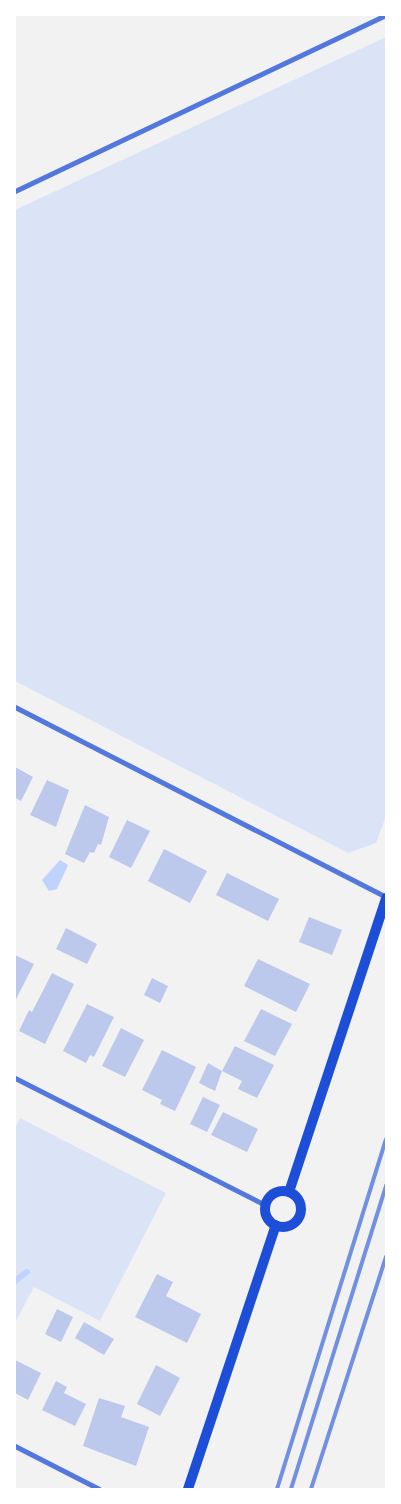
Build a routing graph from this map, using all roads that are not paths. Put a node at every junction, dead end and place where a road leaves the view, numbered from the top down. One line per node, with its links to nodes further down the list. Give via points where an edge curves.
1 (386, 15): 2 (street)
2 (15, 191)
3 (15, 707): 4 (street)
4 (386, 897): 6 (main road)
5 (15, 1078): 7 (street)
6 (289, 1192): 7 (main road, via 272,1195); 8 (main road, via 300,1205 300,1215 289,1226)
7 (265, 1204): 8 (main road, via 268,1219)
8 (276, 1225): 11 (main road)
9 (15, 1446): 10 (street)
10 (99, 1489)
11 (188, 1489)

